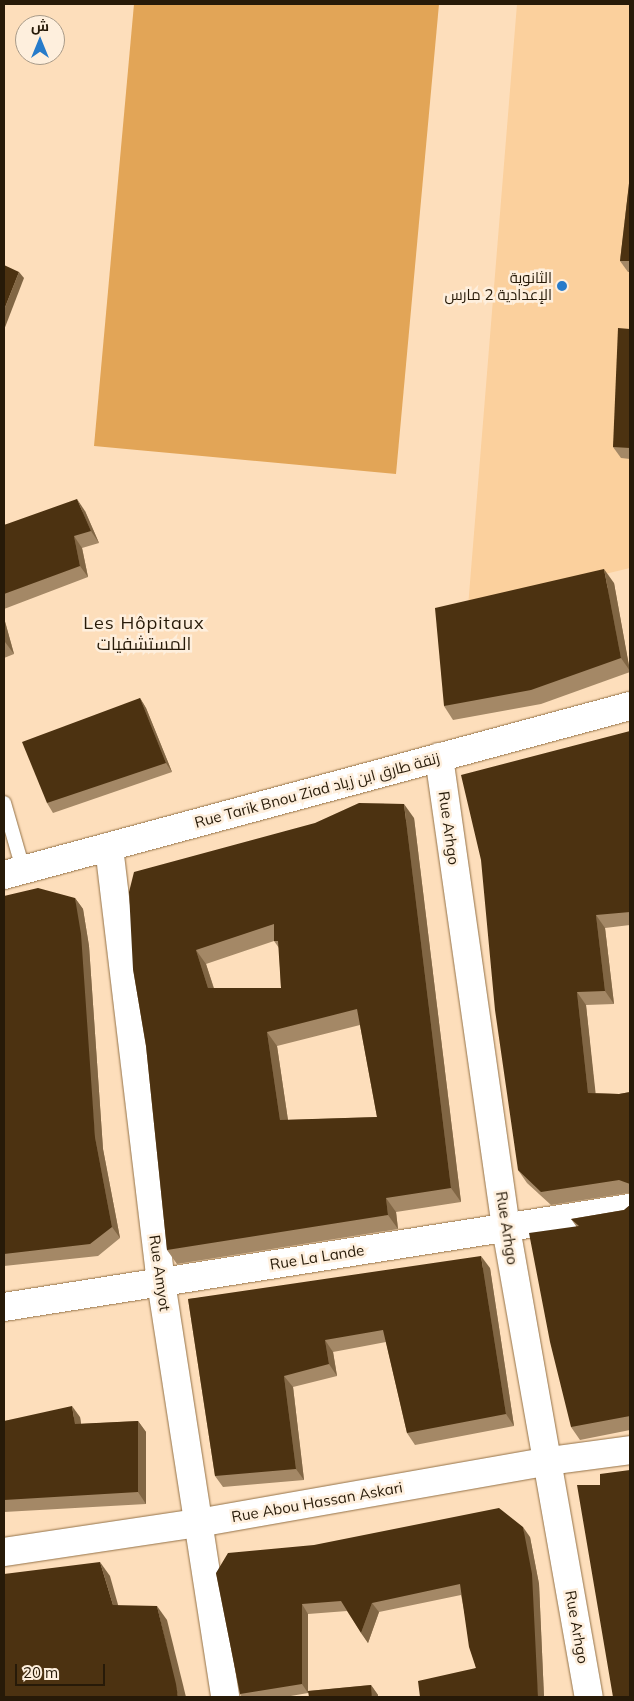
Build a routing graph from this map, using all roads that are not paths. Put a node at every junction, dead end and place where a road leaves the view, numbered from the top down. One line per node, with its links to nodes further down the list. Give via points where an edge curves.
1 (630, 706): 2 (street, Rue Tarik Bnou Ziad زنقة طارق ابن زياد)
2 (439, 757): 4 (street, Rue Tarik Bnou Ziad زنقة طارق ابن زياد); 7 (street, Rue Arhgo)
3 (4, 803): 5 (lane)
4 (109, 847): 5 (street, Rue Tarik Bnou Ziad زنقة طارق ابن زياد); 8 (street, Rue Amyot)
5 (13, 872)
6 (630, 1208): 7 (street, Rue La Lande)
7 (506, 1228): 8 (street, Rue La Lande); 11 (street, Rue Arhgo)
8 (161, 1282): 9 (street, Rue La Lande); 12 (street, Rue Amyot)
9 (4, 1307)
10 (630, 1450): 11 (street, Rue Abou Hassan Askari)
11 (549, 1460): 12 (street, Rue Abou Hassan Askari); 15 (street, Rue Arhgo)
12 (198, 1523): 13 (street, Rue Abou Hassan Askari); 14 (street, Rue Amyot)
13 (4, 1552)
14 (225, 1697)
15 (589, 1697)

